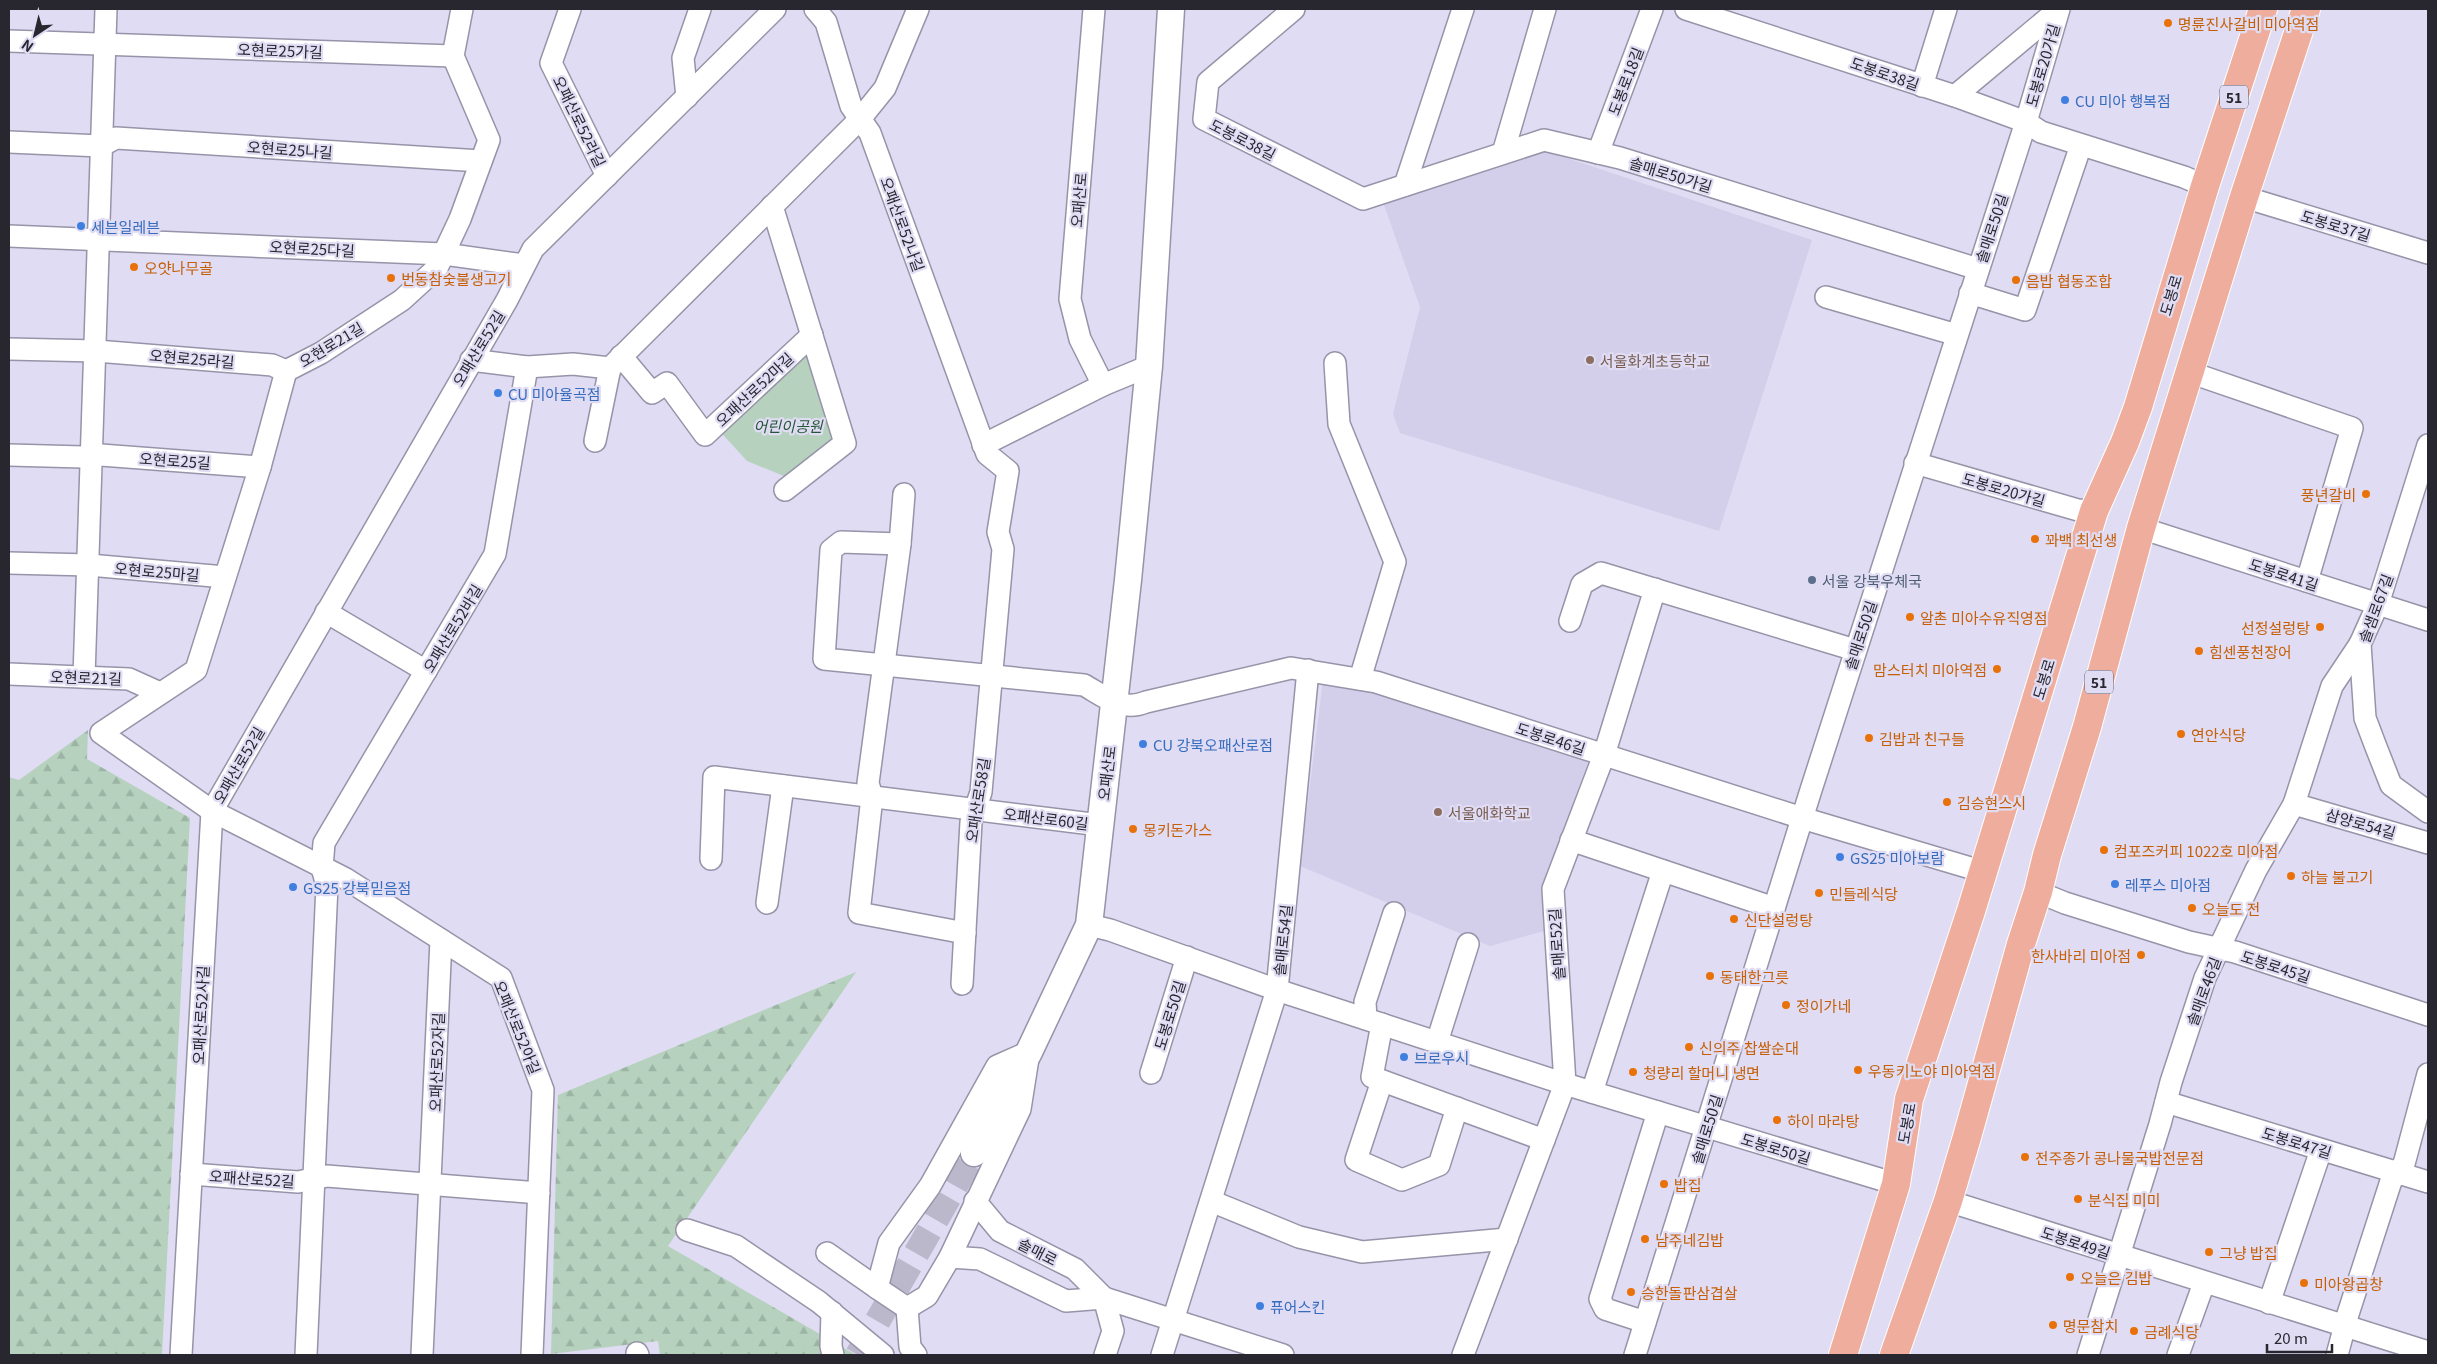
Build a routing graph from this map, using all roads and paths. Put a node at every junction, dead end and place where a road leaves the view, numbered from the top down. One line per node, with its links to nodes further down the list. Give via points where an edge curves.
1 (106, 9): 20 (street)
2 (462, 9): 21 (street)
3 (570, 9): 33 (street, 오패산로52라길, via 551,63)
4 (700, 9): 24 (street, via 683,58)
5 (776, 9): 24 (street, 오패산로52길)
6 (815, 9): 25 (street, 오패산로52나길, via 826,22 851,106)
7 (918, 9): 25 (street, via 885,88)
8 (1094, 9): 58 (street, 오패산로, via 1070,299 1080,340)
9 (1171, 9): 54 (street, 오패산로)
10 (1294, 9): 37 (street, 도봉로38길, via 1208,82 1204,119)
11 (1463, 9): 34 (street)
12 (1545, 9): 30 (street)
13 (1652, 9): 31 (street, 도봉로18길)
14 (1686, 9): 22 (street, 도봉로38길)
15 (1946, 9): 22 (street)
16 (2058, 9): 23 (street); 26 (street, 도봉로20가길)
17 (2263, 9): 35 (main road, 도봉로 / 51)
18 (2306, 9): 36 (main road, 51)
19 (9, 41): 20 (street, 오현로25가길)
20 (106, 44): 21 (street, 오현로25가길); 29 (street)
21 (453, 56): 32 (street, 오현로21길, via 489,140)
22 (1922, 86): 23 (street, 도봉로38길)
23 (1954, 96): 26 (street, 도봉로38길)
24 (686, 97): 33 (street, 오패산로52길)
25 (860, 119): 38 (street); 60 (street, 오패산로52나길, via 870,133)
26 (2026, 122): 28 (street, 도봉로38길, via 2041,132); 44 (street, 솔매로50길)
27 (9, 142): 29 (street, 오현로25나길)
28 (2082, 145): 35 (street, 도봉로38길); 45 (street, via 2025,310)
29 (101, 146): 32 (street, 오현로25나길, via 116,138); 40 (street)
30 (1503, 153): 31 (street, 솔매로50가길, via 1544,140); 34 (street, 솔매로50가길)
31 (1598, 153): 44 (street, 솔매로50가길)
32 (481, 161): 41 (street, 오현로21길)
33 (607, 176): 43 (street, 오패산로52길, via 533,248)
34 (1405, 185): 37 (street, 솔매로50가길)
35 (2205, 186): 68 (main road, 도봉로 / 51, via 2135,415)
36 (2244, 197): 42 (street, 도봉로37길); 57 (main road, 51)
37 (1363, 199)
38 (772, 206): 47 (street, 오패산로52마길); 52 (street)
39 (9, 236): 40 (street, 오현로25다길)
40 (100, 239): 41 (street, 오현로25다길); 50 (street)
41 (444, 254): 43 (street, 오현로25다길); 56 (street, 오현로21길, via 437,268 402,300 321,353)
42 (2428, 254)
43 (524, 265): 51 (street, 오패산로52길)
44 (1978, 269): 45 (street, 솔매로50길)
45 (1970, 293): 48 (street, 솔매로50길)
46 (1826, 297): 48 (street)
47 (812, 335): 52 (street, 오패산로52마길, via 705,435 667,383 652,394); 66 (street, 오패산로52마길, via 845,443)
48 (1957, 335): 64 (street, 솔매로50길)
49 (9, 349): 50 (street, 오현로25라길)
50 (96, 351): 56 (street, 오현로25라길, via 272,365); 63 (street)
51 (471, 360): 55 (street); 77 (street, 오패산로52길)
52 (616, 362): 55 (street); 59 (street)
53 (1335, 363): 88 (street, via 1338,424 1395,562)
54 (1149, 366): 58 (street); 90 (street, 오패산로)
55 (527, 367): 84 (street, 오패산로52바길, via 496,554)
56 (286, 371): 65 (street, 오현로21길)
57 (2190, 372): 69 (main road, 51); 74 (street, via 2352,428)
58 (1103, 384): 60 (street)
59 (596, 441)
60 (984, 444): 86 (street, 오패산로58길, via 987,454 1008,471 998,532 1003,549)
61 (2428, 445): 76 (street, 솔샘로67길)
62 (9, 454): 63 (street, 오현로25길)
63 (90, 456): 65 (street, 오현로25길); 72 (street)
64 (1915, 463): 68 (street, 도봉로20가길, via 2078,510); 81 (street, 솔매로50길)
65 (260, 467): 73 (street, 오현로21길)
66 (785, 490)
67 (904, 494): 70 (street)
68 (2094, 511): 105 (main road, 도봉로 / 51)
69 (2140, 528): 74 (street, 도봉로41길); 106 (main road, 51, via 2088,727)
70 (900, 544): 82 (street); 82 (street, via 841,542 831,550 824,659)
71 (9, 563): 72 (street, 오현로25마길)
72 (89, 565): 73 (street, 오현로25마길); 87 (street)
73 (225, 577): 89 (street, 오현로21길, via 196,670)
74 (2307, 582): 76 (street, 도봉로41길)
75 (1655, 589): 79 (street, via 1601,574 1582,584); 81 (street); 91 (street, 솔매로52길)
76 (2378, 604): 78 (street, 도봉로41길); 80 (street, 솔샘로67길)
77 (326, 612): 84 (street); 96 (street, 오패산로52길)
78 (2428, 620)
79 (1570, 621)
80 (2360, 644): 94 (street, 솔매로46길, via 2332,686); 97 (street, 솔샘로67길, via 2365,718 2376,747 2391,784)
81 (1855, 650): 98 (street, 솔매로50길)
82 (883, 665): 86 (street); 93 (street, via 868,783)
83 (1308, 670): 88 (street, 도봉로46길); 90 (street, 도봉로46길, via 1291,668 1133,707); 117 (street, 솔매로54길)
84 (426, 671): 103 (street, 오패산로52바길, via 324,844)
85 (9, 674): 87 (street, 오현로21길)
86 (992, 676): 90 (street, via 1084,684); 95 (street, 오패산로58길, via 981,792)
87 (84, 677): 89 (street, 오현로21길, via 129,679)
88 (1360, 679): 91 (street, 도봉로46길)
89 (160, 694): 96 (street, 오현로21길, via 100,733)
90 (1114, 702): 99 (street, 오패산로)
91 (1604, 755): 98 (street, 도봉로46길); 100 (street, 솔매로52길)
92 (783, 786): 93 (street, 오패산로60길); 102 (street, 오패산로60길, via 714,777); 107 (street)
93 (872, 797): 95 (street, 오패산로60길); 111 (street, via 859,913)
94 (2294, 804): 101 (street, 삼양로54길); 114 (street, 솔매로46길, via 2256,870)
95 (975, 810): 99 (street, 오패산로60길); 111 (street, 오패산로58길, via 971,822)
96 (212, 811): 103 (street, 오패산로52길); 135 (street, 오패산로52사길)
97 (2428, 812)
98 (1802, 818): 105 (street, 도봉로46길); 108 (street, 솔매로50길)
99 (1100, 825): 110 (street, 오패산로)
100 (1572, 840): 104 (street); 125 (street, 솔매로52길, via 1553,889)
101 (2428, 843)
102 (711, 859)
103 (322, 868): 112 (street, 오패산로52아길, via 346,879); 136 (street, via 327,885)
104 (1663, 870): 108 (street); 126 (street)
105 (1984, 872): 138 (main road, 도봉로 / 51, via 1909,1099)
106 (2038, 892): 114 (street, 도봉로45길); 143 (main road, 51, via 2020,944)
107 (767, 904)
108 (1774, 908): 130 (street, 솔매로50길)
109 (1394, 913): 119 (street, via 1365,1002)
110 (1089, 926): 115 (street, 도봉로50길, via 1110,930); 121 (street, 오패산로)
111 (965, 933): 116 (street, 오패산로58길)
112 (441, 940): 139 (street, 오패산로52자길); 140 (street, 오패산로52아길, via 501,978 543,1090)
113 (1468, 944): 120 (street)
114 (2218, 949): 118 (street, 도봉로45길); 127 (street, 솔매로46길, via 2205,978)
115 (1187, 958): 117 (street, 도봉로50길); 122 (street, 도봉로50길)
116 (962, 984)
117 (1277, 990): 119 (street, 도봉로50길); 142 (street, 솔매로54길)
118 (2428, 1015)
119 (1374, 1022): 120 (street, 도봉로50길); 124 (street, via 1372,1077)
120 (1437, 1042): 125 (street, 도봉로50길)
121 (1029, 1052): 133 (street, 오패산로); 141 (street, via 1020,1109); 150 (street, via 997,1066 930,1186 889,1243)
122 (1151, 1073)
123 (2428, 1074): 134 (street, via 2404,1164)
124 (1382, 1081): 128 (street); 128 (street, via 1356,1160 1402,1180 1439,1165)
125 (1565, 1084): 126 (street, 도봉로50길); 131 (street, 솔매로52길)
126 (1592, 1092): 129 (street, 도봉로50길)
127 (2166, 1102): 132 (street, 도봉로47길); 147 (street, 솔매로46길)
128 (1457, 1108): 131 (street)
129 (1658, 1112): 130 (street, 도봉로50길); 156 (street, via 1600,1299 1605,1309)
130 (1707, 1126): 138 (street, 도봉로50길); 156 (street, 솔매로50길)
131 (1544, 1140): 145 (street, 솔매로52길)
132 (2321, 1150): 134 (street, 도봉로47길); 152 (street)
133 (974, 1153)
134 (2397, 1173): 137 (street, 도봉로47길); 157 (street, via 2391,1181)
135 (191, 1174): 136 (street, 오패산로52길, via 298,1182); 159 (street, 오패산로52사길)
136 (312, 1179): 139 (street, via 327,1176); 160 (street)
137 (2428, 1182)
138 (1896, 1184): 171 (main road, 도봉로 / 51)
139 (431, 1185): 140 (street); 161 (street, 오패산로52자길)
140 (539, 1193): 162 (street, 오패산로52아길)
141 (975, 1201): 148 (street); 151 (street, 솔매로, via 1000,1231 1075,1270)
142 (1211, 1201): 145 (street, via 1299,1237 1362,1252); 155 (street, 솔매로54길)
143 (1948, 1201): 147 (street, 도봉로49길); 172 (main road, 51)
144 (687, 1230): 154 (street, via 736,1246)
145 (1507, 1239): 169 (street, 솔매로52길)
146 (827, 1253): 150 (street)
147 (2120, 1256): 149 (street, 도봉로49길); 173 (street, 솔매로46길)
148 (950, 1257): 151 (street, 솔매로, via 980,1259 1066,1301); 153 (street, via 926,1296)
149 (2204, 1283): 152 (street, 도봉로49길); 174 (street)
150 (877, 1288): 153 (street)
151 (1104, 1298): 155 (street, 솔매로); 166 (street, via 1113,1331)
152 (2269, 1303): 157 (street, 도봉로49길)
153 (907, 1308): 165 (street, via 910,1347)
154 (832, 1312): 163 (street); 164 (street)
155 (1173, 1320): 167 (street); 168 (street, 솔매로)
156 (1645, 1322): 170 (street, 솔매로50길)
157 (2345, 1328): 158 (street, 도봉로49길); 175 (street)
158 (2426, 1350)
159 (181, 1355)
160 (306, 1355)
161 (422, 1355)
162 (532, 1355)
163 (833, 1355)
164 (883, 1355)
165 (916, 1355)
166 (1105, 1355)
167 (1162, 1355)
168 (1282, 1355)
169 (1463, 1355)
170 (1635, 1355)
171 (1843, 1355)
172 (1894, 1355)
173 (2088, 1355)
174 (2178, 1355)
175 (2337, 1355)

